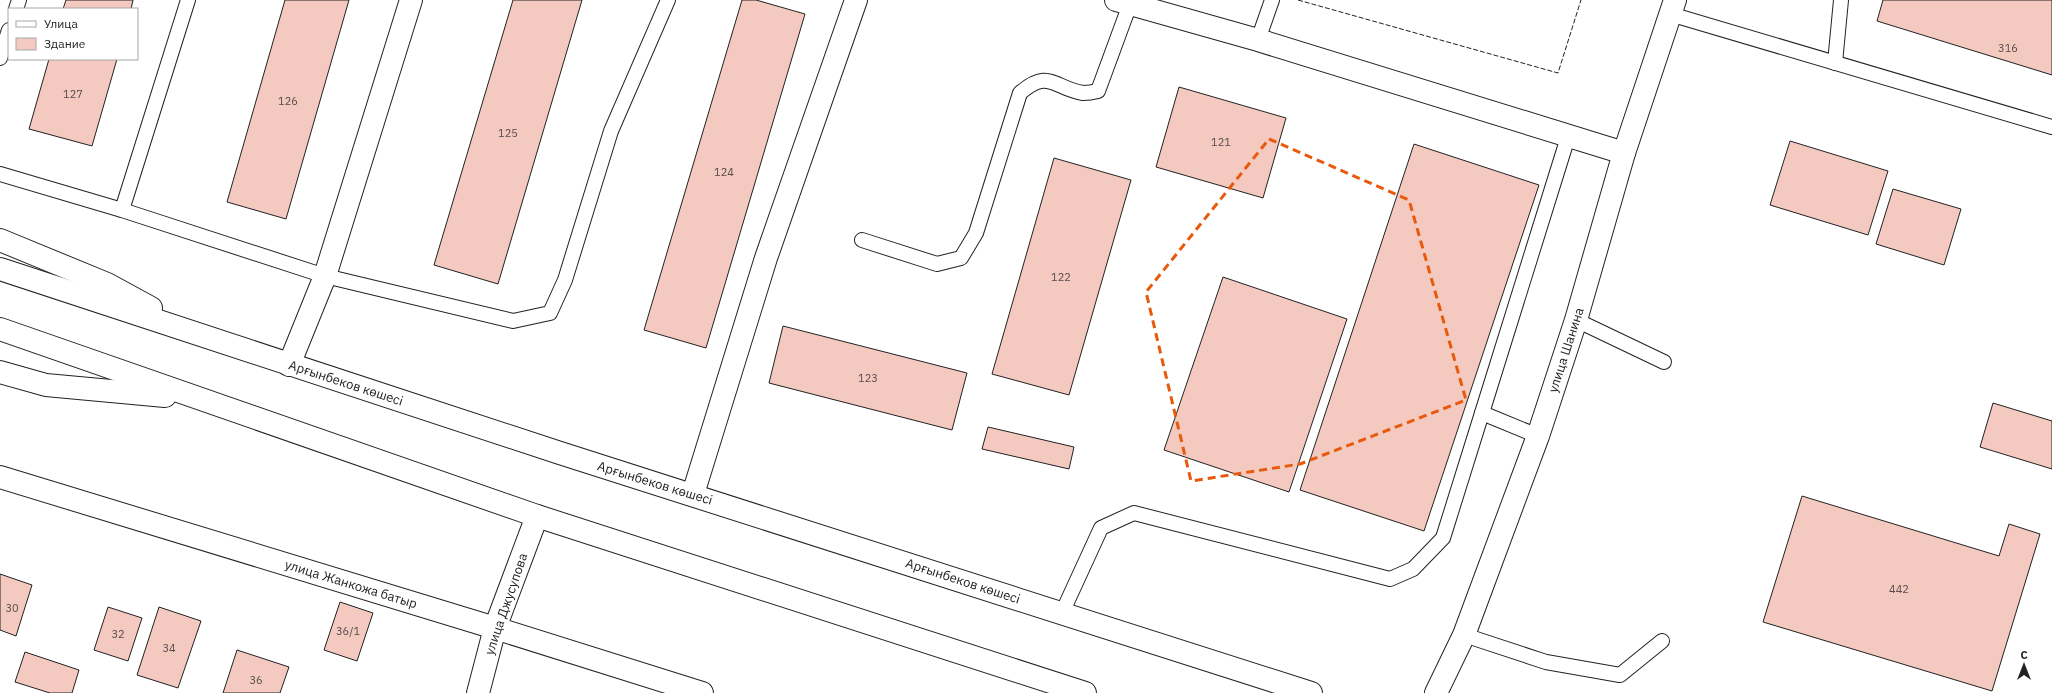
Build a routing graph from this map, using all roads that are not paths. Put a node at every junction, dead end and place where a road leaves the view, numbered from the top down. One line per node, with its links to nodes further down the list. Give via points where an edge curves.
1 (188, 0): 17 (lane)
2 (410, 0): 21 (street)
3 (668, 0): 21 (lane, via 611,130 565,280 550,313 513,321)
4 (856, 0): 32 (street, via 766,258)
5 (1272, 0): 10 (lane)
6 (1841, 0): 12 (lane)
7 (1123, 2): 10 (street); 19 (lane, via 1098,91 1084,93 1045,80 1031,83 1020,93 976,233 960,258 937,264)
8 (1672, 7): 12 (lane); 15 (street, улица Шанина)
9 (8, 33): 11 (lane)
10 (1258, 40): 14 (street)
11 (0, 58)
12 (1835, 63): 13 (lane)
13 (2052, 127)
14 (1568, 137): 15 (street); 29 (lane)
15 (1624, 153): 22 (street, улица Шанина)
16 (0, 174): 17 (lane)
17 (122, 210): 21 (lane)
18 (0, 240): 24 (street, via 107,284)
19 (862, 240)
20 (0, 269): 24 (street, Арғынбеков көшесі)
21 (325, 276): 26 (street)
22 (1576, 320): 25 (lane); 30 (street, улица Шанина)
23 (0, 329): 28 (street)
24 (204, 336): 26 (street, Арғынбеков көшесі)
25 (1664, 362)
26 (289, 364): 32 (street, Арғынбеков көшесі)
27 (0, 372): 28 (street, via 46,385)
28 (196, 399): 33 (street)
29 (1482, 413): 30 (lane); 34 (lane, via 1443,538 1413,568 1390,579 1134,513 1101,528)
30 (1538, 436): 36 (street, улица Шанина)
31 (0, 477): 35 (street, улица Жанкожа батыр)
32 (693, 494): 34 (street, Арғынбеков көшесі)
33 (537, 516): 35 (street, улица Джусупова); 40 (street)
34 (1062, 613): 41 (street, Арғынбеков көшесі)
35 (495, 628): 38 (street, улица Джусупова); 39 (street, улица Жанкожа батыр)
36 (1464, 634): 37 (lane, via 1546,662 1620,675); 42 (street, улица Шанина)
37 (1662, 641)
38 (478, 693)
39 (702, 693)
40 (1085, 693)
41 (1311, 693)
42 (1436, 693)

